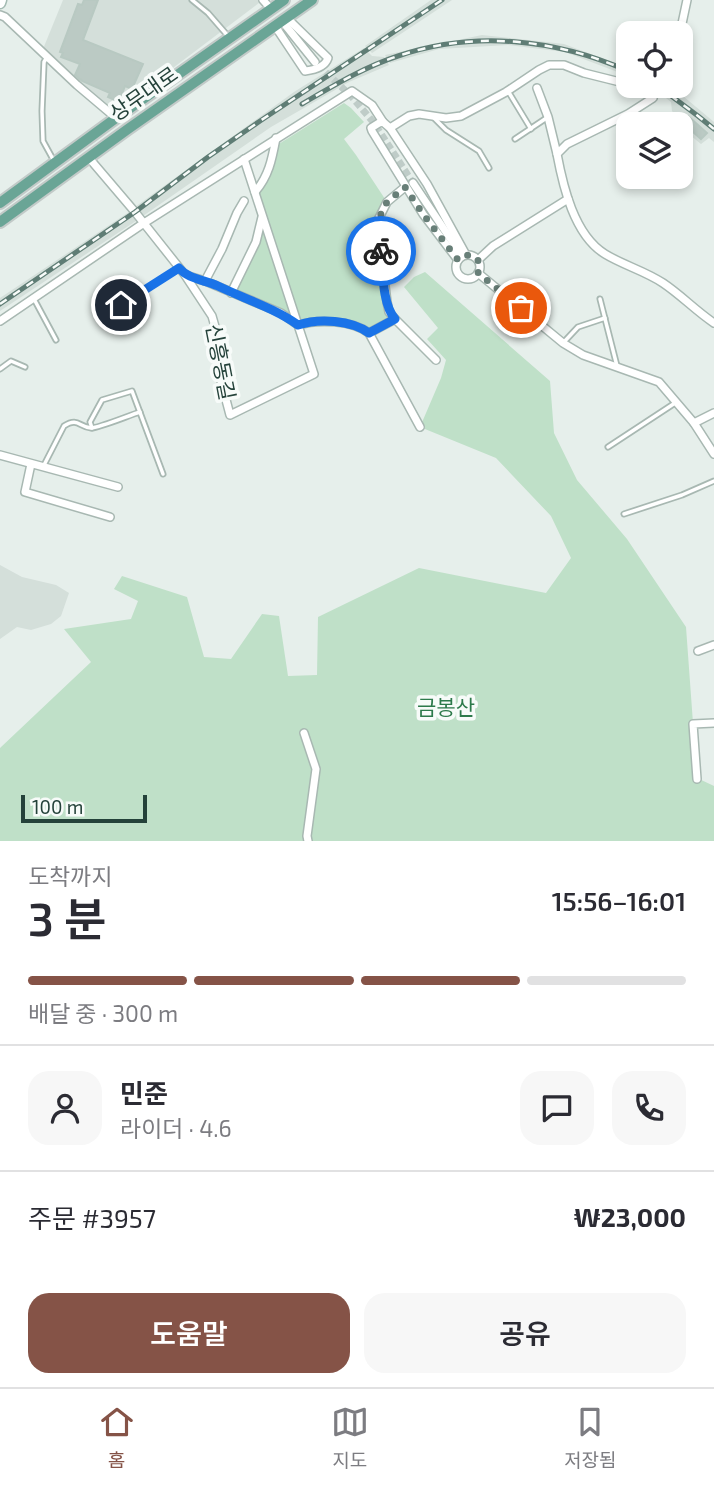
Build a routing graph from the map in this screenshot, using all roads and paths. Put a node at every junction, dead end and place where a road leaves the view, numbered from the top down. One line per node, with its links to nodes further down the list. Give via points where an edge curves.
1 (191, 0): 9 (lane)
2 (284, 0): 5 (main road, 상무대로)
3 (312, 0): 7 (main road, 상무대로)
4 (687, 0): 8 (street)
5 (267, 4): 9 (main road, 상무대로)
6 (0, 15): 10 (street)
7 (281, 21): 7 (street, via 328,58 326,63 305,71); 11 (street); 25 (main road, 상무대로)
8 (683, 21)
9 (230, 38): 18 (main road, 상무대로)
10 (47, 57): 18 (street); 27 (lane, via 43,141)
11 (315, 62)
12 (616, 81): 14 (street, via 564,65 549,65)
13 (537, 88): 17 (street)
14 (508, 91): 16 (street, via 461,117); 21 (lane)
15 (653, 98): 24 (street)
16 (433, 116): 20 (street, via 409,116); 28 (lane, via 479,151)
17 (548, 117): 21 (lane); 24 (street)
18 (116, 118): 27 (main road, 상무대로)
19 (383, 122): 20 (street); 22 (street, via 372,106 352,91); 29 (street, via 372,131)
20 (390, 128): 37 (street, via 427,184)
21 (531, 129): 23 (lane)
22 (276, 138): 26 (street); 30 (street, via 272,162)
23 (515, 139)
24 (557, 153): 31 (street)
25 (89, 158): 35 (main road, 상무대로); 36 (street, 신흥동길)
26 (244, 159): 30 (street); 36 (street)
27 (55, 163): 33 (main road, 상무대로)
28 (489, 168)
29 (409, 185): 37 (street, via 423,214); 47 (street, via 387,202 377,222 387,302)
30 (255, 192): 34 (street)
31 (568, 199): 38 (street); 49 (street, via 585,235 597,248 665,284)
32 (244, 201): 41 (street)
33 (0, 203)
34 (262, 216): 42 (street, via 256,242); 50 (street)
35 (0, 222)
36 (144, 223): 39 (street, 신흥동길); 43 (street)
37 (462, 257): 38 (street, via 472,255); 40 (street, via 457,268 460,275 471,278)
38 (478, 260): 40 (street)
39 (182, 272): 41 (street); 46 (lane); 50 (street, 신흥동길, via 214,323 219,373 230,415 314,374)
40 (478, 273): 53 (street)
41 (205, 281): 42 (street)
42 (231, 293): 50 (street, via 281,313)
43 (33, 298): 48 (street); 52 (lane)
44 (600, 299): 45 (lane)
45 (605, 318): 53 (lane, via 578,327); 55 (lane)
46 (100, 319)
47 (395, 319): 51 (street); 54 (street)
48 (0, 321)
49 (714, 323)
50 (298, 325): 51 (street, via 328,321 361,327)
51 (369, 333): 62 (street)
52 (56, 340)
53 (564, 343): 55 (street)
54 (436, 360)
55 (617, 366): 58 (street, via 659,382)
56 (25, 367): 57 (lane, via 11,361)
57 (0, 369)
58 (677, 401): 61 (street); 64 (lane)
59 (140, 412): 63 (lane); 63 (lane, via 132,391 102,400 90,422); 69 (lane)
60 (714, 414): 61 (street)
61 (694, 423): 65 (street)
62 (421, 427)
63 (92, 428): 68 (lane, via 75,422 64,426)
64 (608, 447)
65 (714, 454)
66 (0, 455): 67 (street)
67 (31, 464): 68 (street); 73 (street, via 25,492)
68 (43, 467): 71 (street)
69 (163, 474)
70 (714, 481): 72 (lane)
71 (118, 487)
72 (624, 514)
73 (110, 517)
74 (714, 645): 75 (street)
75 (698, 651)
76 (714, 723): 78 (street, via 693,724)
77 (304, 733): 79 (street, via 316,769)
78 (697, 779)
79 (308, 841)

